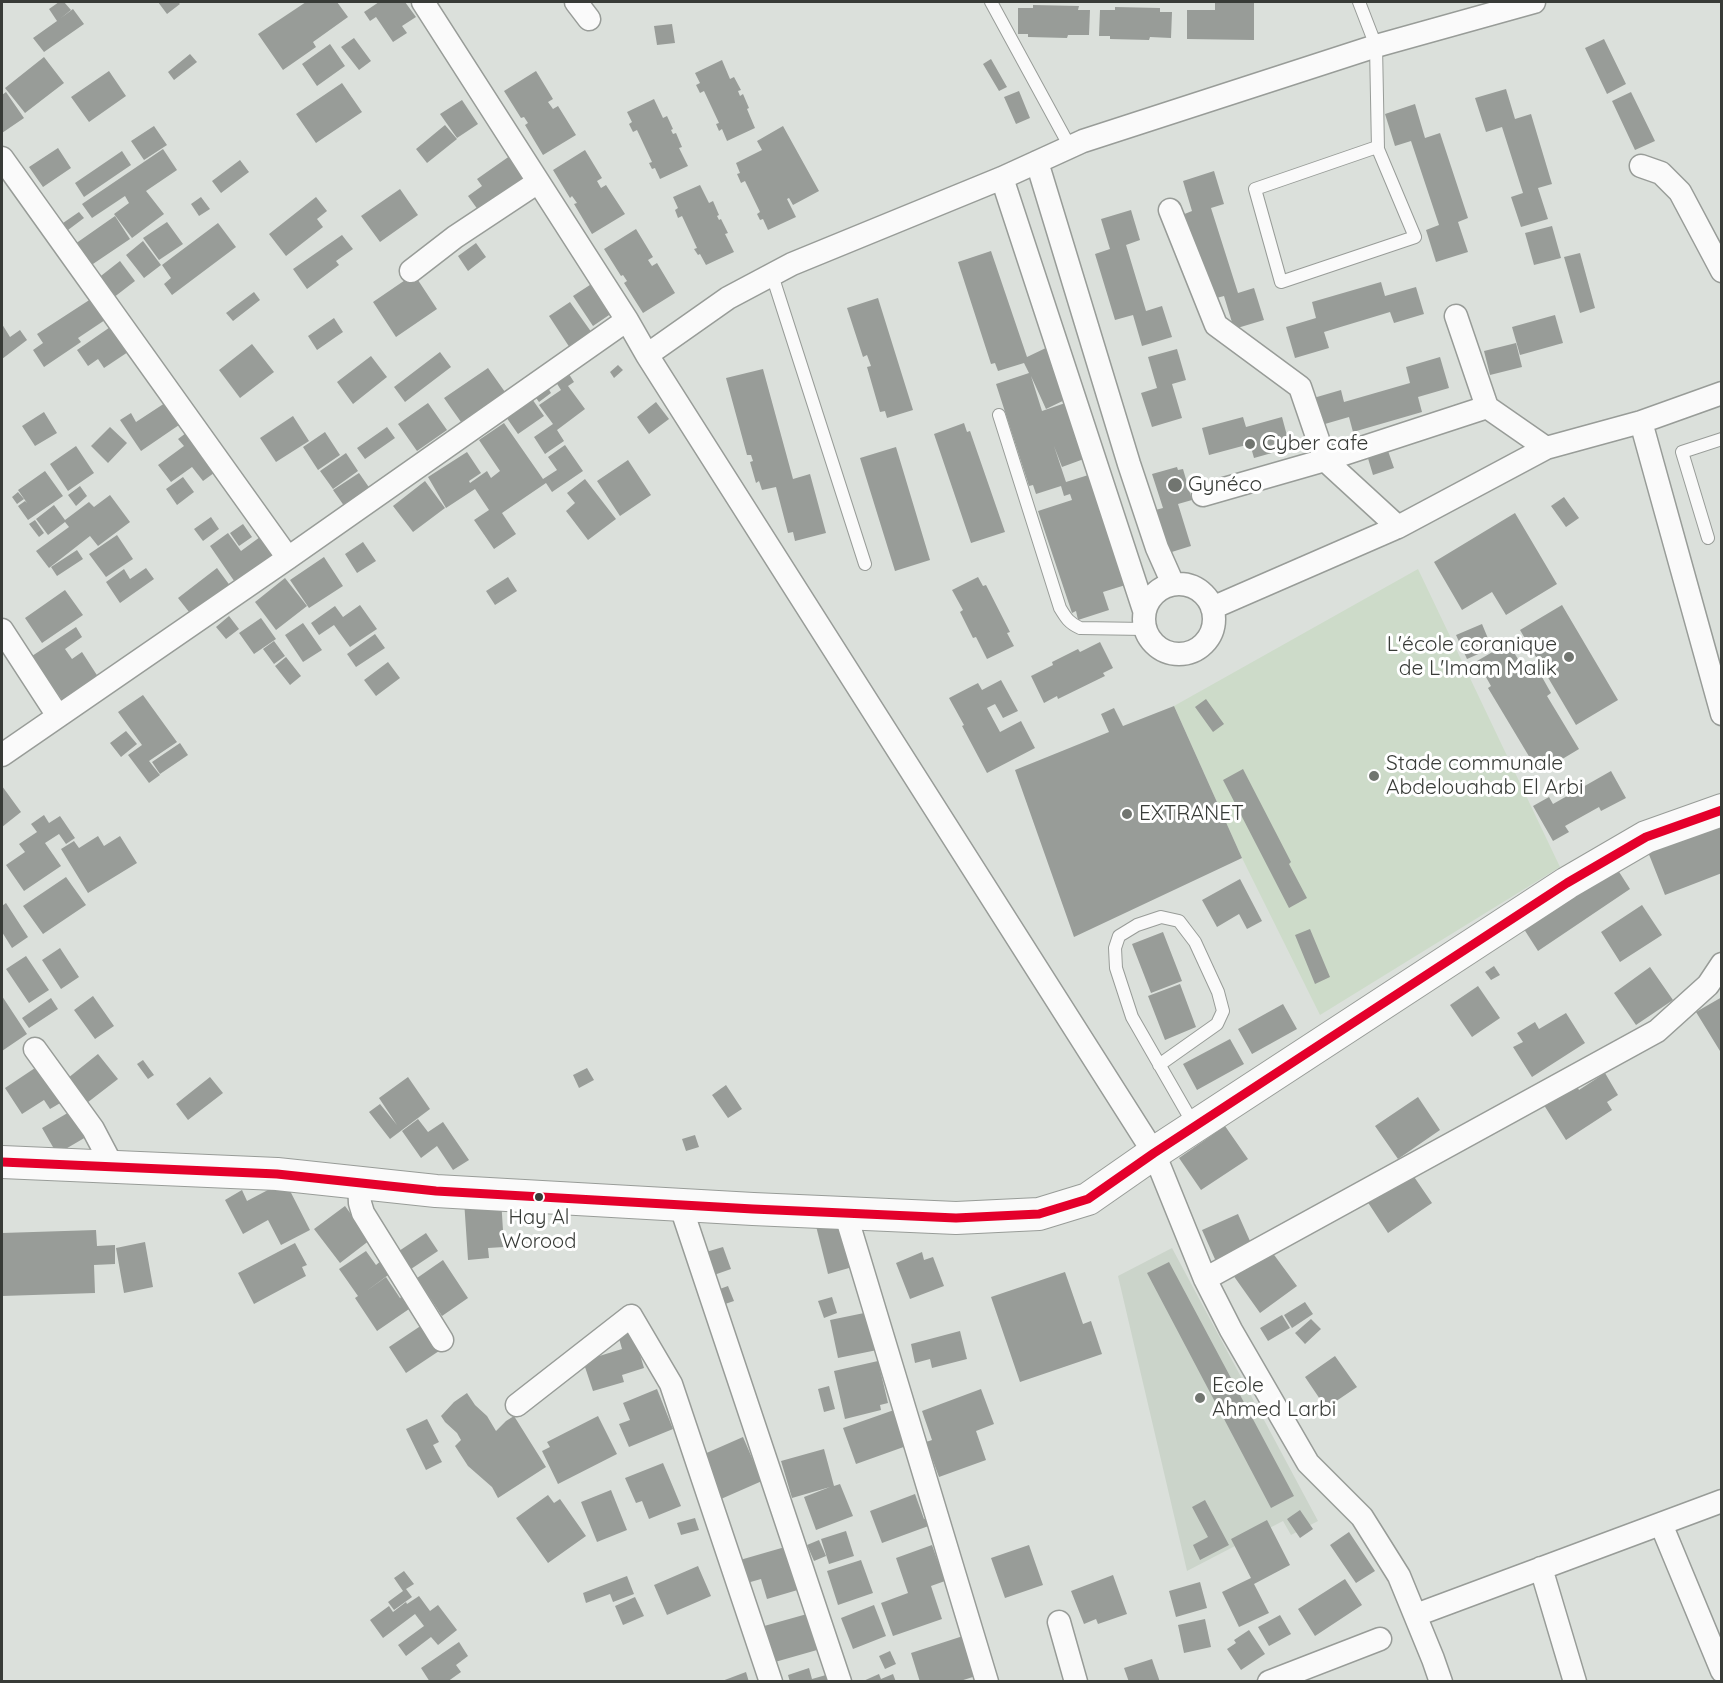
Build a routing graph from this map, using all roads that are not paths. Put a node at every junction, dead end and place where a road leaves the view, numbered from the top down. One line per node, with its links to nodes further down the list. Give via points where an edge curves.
1 (423, 2): 12 (street)
2 (991, 2): 6 (lane)
3 (1359, 2): 5 (lane)
4 (1533, 2): 5 (street)
5 (1376, 46): 6 (street); 7 (lane, via 1378,149 1415,237 1281,282 1255,189)
6 (1070, 147): 9 (street)
7 (1377, 147)
8 (2, 158): 30 (street)
9 (1037, 162): 11 (street); 32 (street, via 1129,464)
10 (1641, 166): 15 (street, via 1661,173 1680,192)
11 (1002, 178): 16 (street); 34 (street)
12 (538, 182): 14 (street); 18 (street)
13 (1170, 210): 26 (street, via 1216,325 1300,387)
14 (411, 271)
15 (1722, 272)
16 (772, 275): 19 (street, via 728,298); 31 (lane)
17 (1456, 316): 21 (street)
18 (627, 320): 19 (street); 30 (street)
19 (648, 355): 44 (street)
20 (1722, 393): 23 (street)
21 (1487, 407): 25 (street); 26 (street)
22 (999, 415): 34 (lane, via 1065,617 1080,628)
23 (1641, 422): 25 (street); 36 (street)
24 (1722, 439): 29 (lane, via 1682,452)
25 (1546, 448): 28 (street)
26 (1325, 460): 27 (street); 28 (street)
27 (1203, 495)
28 (1398, 527): 33 (street)
29 (1708, 538)
30 (288, 558): 37 (street)
31 (865, 564)
32 (1173, 584): 33 (street, via 1192,586 1208,599); 34 (street, via 1163,587 1149,600)
33 (1212, 608): 34 (street, via 1213,628 1209,637 1194,651 1184,654 1156,646 1149,638)
34 (1145, 620)
35 (2, 630): 37 (street)
36 (1722, 714)
37 (58, 716): 38 (street)
38 (2, 755)
39 (1722, 810): 43 (street, via 1646,837 1568,883)
40 (1720, 969): 50 (street, via 1657,1031)
41 (35, 1050): 46 (street, via 93,1129)
42 (1159, 1065): 42 (lane, via 1132,1017 1116,968 1115,948 1119,936 1161,917 1179,921 1195,942 1223,1011 1217,1024); 43 (lane)
43 (1194, 1126): 44 (street)
44 (1154, 1153): 49 (street, via 1088,1199 1039,1214 956,1218); 50 (street)
45 (2, 1162): 46 (street)
46 (113, 1167): 47 (street, via 277,1174)
47 (359, 1184): 48 (street); 51 (street, via 363,1213)
48 (680, 1204): 49 (street); 61 (street)
49 (845, 1212): 62 (street)
50 (1205, 1279): 56 (street, via 1308,1463 1362,1517 1399,1576)
51 (441, 1340)
52 (517, 1405): 60 (street, via 631,1316 671,1384)
53 (1722, 1501): 54 (street)
54 (1661, 1524): 55 (street); 59 (street)
55 (1541, 1568): 56 (street); 66 (street)
56 (1416, 1615): 65 (street)
57 (1059, 1622): 63 (street)
58 (1380, 1639): 64 (street)
59 (1722, 1671)
60 (771, 1682)
61 (840, 1682)
62 (987, 1682)
63 (1076, 1682)
64 (1269, 1682)
65 (1441, 1682)
66 (1575, 1682)

